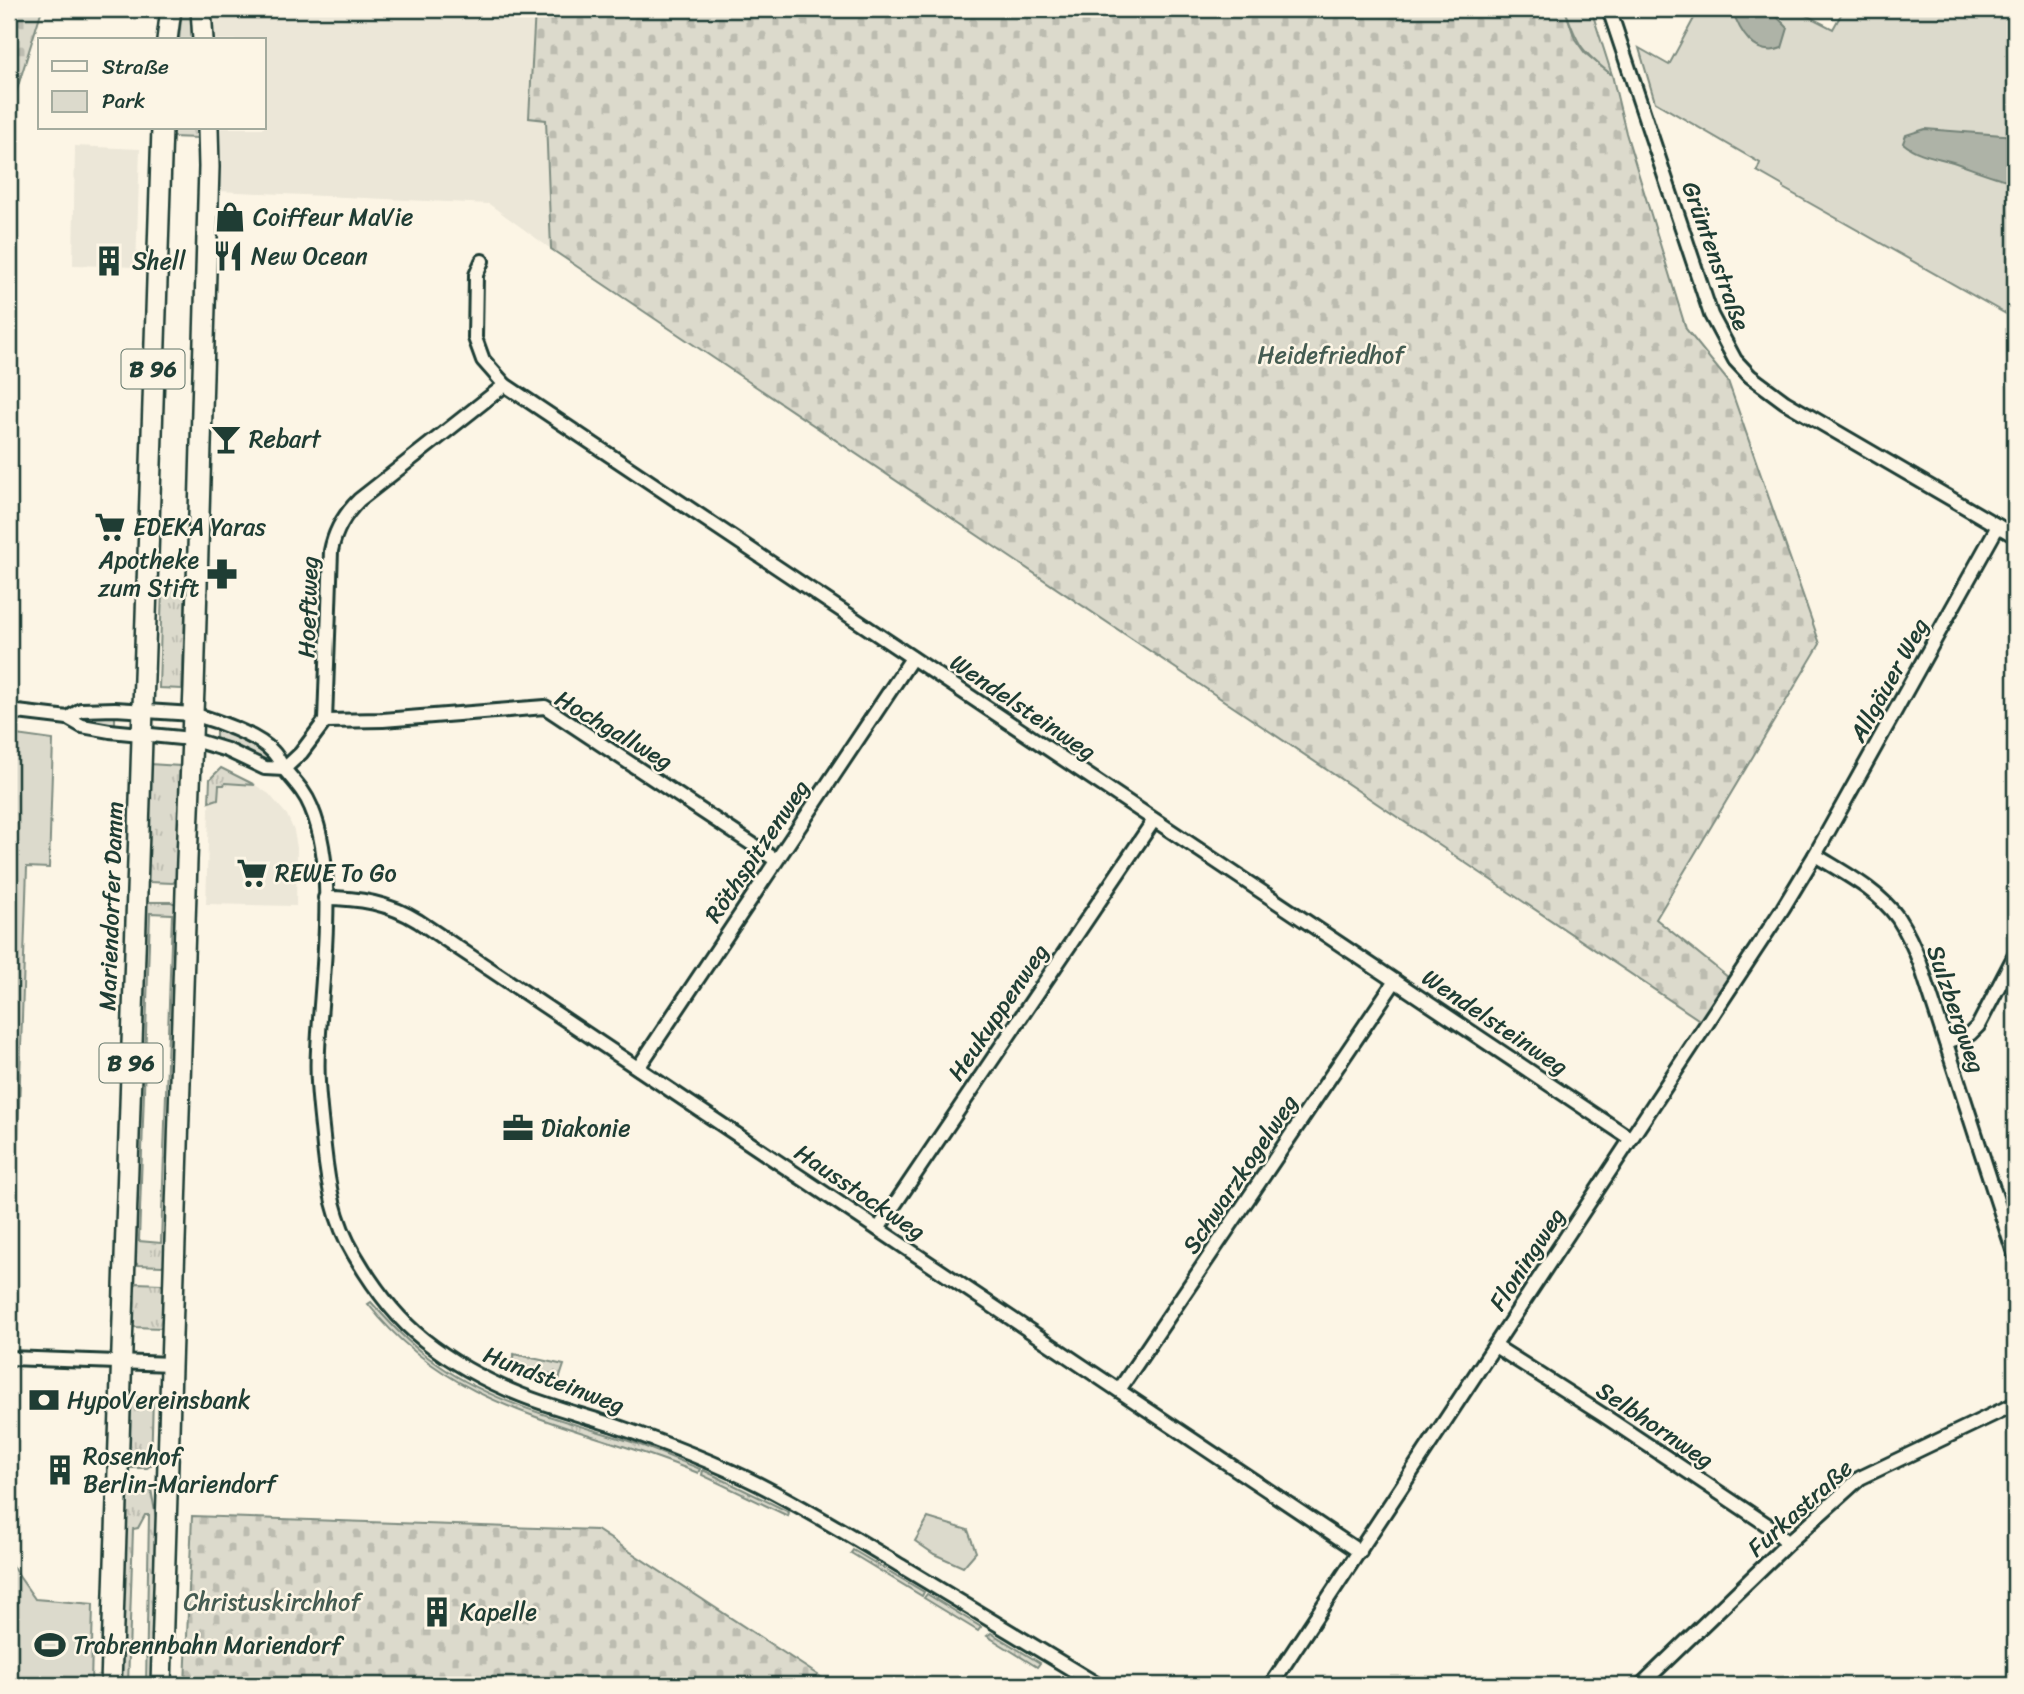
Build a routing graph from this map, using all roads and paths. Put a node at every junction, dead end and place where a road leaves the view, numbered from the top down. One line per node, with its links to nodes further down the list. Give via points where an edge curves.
1 (171, 9): 4 (main road)
2 (201, 9): 5 (main road)
3 (1609, 9): 10 (street, Grüntenstraße, via 1711,315 1735,360 1785,402)
4 (167, 38)
5 (203, 38)
6 (162, 130): 13 (main road, Mariendorfer Damm / B 96)
7 (208, 130): 15 (main road, B 96)
8 (481, 261): 9 (street, Wendelsteinweg, via 476,275 475,338 483,360)
9 (505, 385): 12 (street, Wendelsteinweg); 17 (street, Hoeftweg, via 359,500 337,529 331,551)
10 (1998, 526): 11 (street, Grüntenstraße); 22 (street, Allgäuer Weg)
11 (2015, 536)
12 (912, 658): 21 (street, Wendelsteinweg); 23 (street, Röthspitzenweg)
13 (142, 710): 15 (street, Hundsteinweg); 16 (street, Hundsteinweg, via 81,710); 18 (main road, Mariendorfer Damm / B 96)
14 (9, 711): 16 (street)
15 (193, 714): 19 (main road, B 96); 20 (street, Hundsteinweg, via 262,743)
16 (68, 718): 18 (street, via 82,726)
17 (325, 721): 20 (street); 23 (street, Hochgallweg, via 545,707)
18 (141, 734): 19 (street); 34 (main road, Mariendorfer Damm / B 96)
19 (191, 739): 20 (street, via 265,768); 35 (main road, B 96)
20 (284, 769): 24 (street, Hundsteinweg, via 299,785 317,823)
21 (1154, 820): 26 (street, Wendelsteinweg); 30 (street, Heukuppenweg)
22 (1815, 855): 27 (street, Sulzbergweg, via 1867,887 1896,916 1920,963); 29 (street, Floningweg)
23 (776, 860): 28 (street, Röthspitzenweg)
24 (326, 898): 28 (street, Hausstockweg, via 376,902 408,914); 42 (street, Hundsteinweg, via 318,1091 328,1187 351,1250 383,1299 421,1338 468,1370 521,1395 626,1430 759,1485)
25 (2015, 955): 27 (street, via 1978,1026 1970,1034)
26 (1395, 981): 29 (street, Wendelsteinweg); 36 (street, Schwarzkogelweg)
27 (1946, 1042): 31 (street, Sulzbergweg)
28 (638, 1068): 30 (street, Hausstockweg)
29 (1631, 1139): 32 (street, Floningweg)
30 (878, 1228): 36 (street, Hausstockweg)
31 (2015, 1256)
32 (1495, 1346): 38 (street, Selbhornweg, via 1762,1521); 39 (street, Floningweg)
33 (9, 1358): 34 (street)
34 (121, 1362): 35 (street); 40 (main road, Mariendorfer Damm / B 96)
35 (171, 1364): 41 (main road, B 96)
36 (1119, 1391): 39 (street, Hausstockweg)
37 (2015, 1404): 38 (street, Furkastraße, via 1860,1478)
38 (1788, 1543): 44 (street, Furkastraße)
39 (1360, 1552): 43 (street, Floningweg)
40 (111, 1685)
41 (161, 1685)
42 (1098, 1685)
43 (1270, 1685)
44 (1641, 1685)

